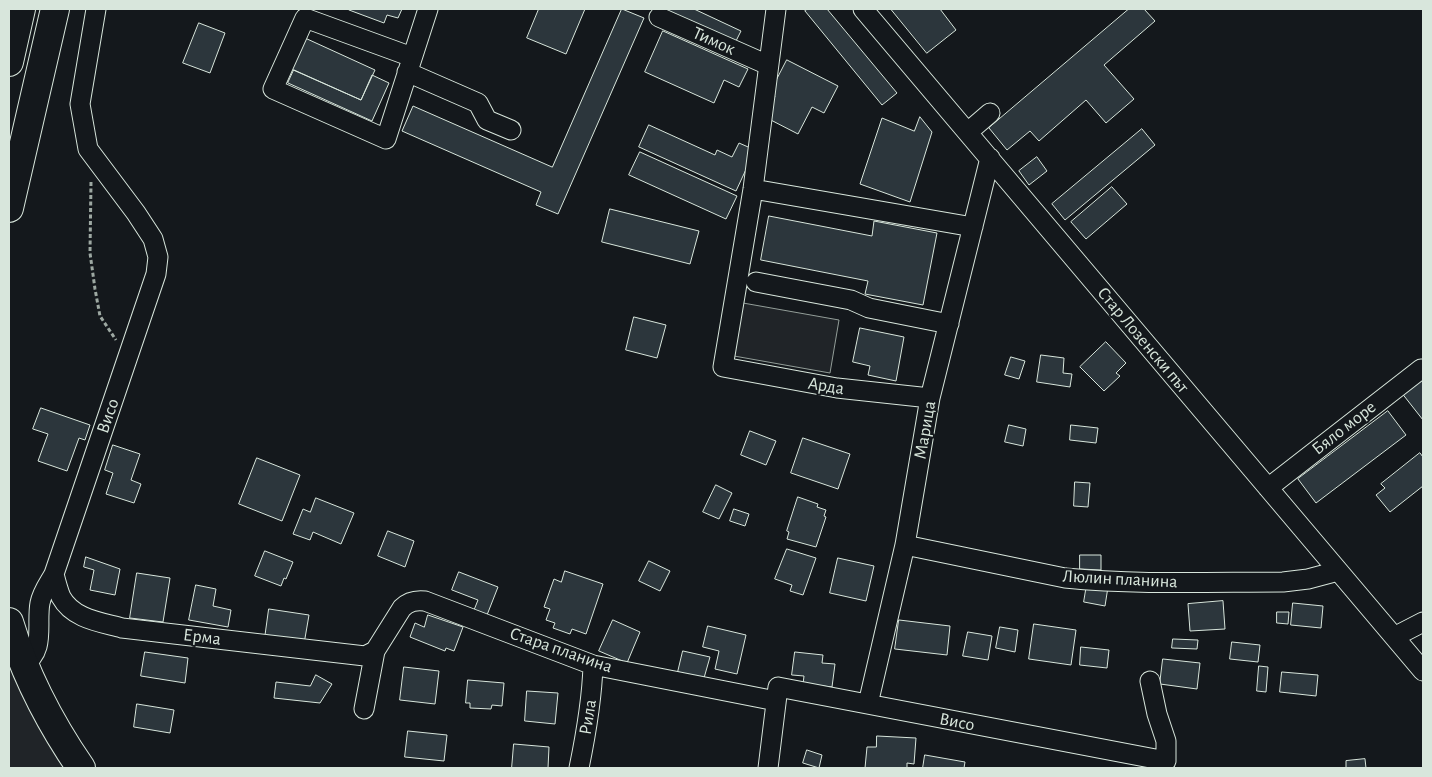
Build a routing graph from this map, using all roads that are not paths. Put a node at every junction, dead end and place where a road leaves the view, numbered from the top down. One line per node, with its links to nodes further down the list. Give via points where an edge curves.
1 (12, 9): 10 (street)
2 (21, 9): 11 (highway)
3 (56, 9): 14 (highway)
4 (65, 9): 14 (street)
5 (96, 9): 29 (street, Висо, via 80,104 88,149 153,239 158,257 156,274)
6 (428, 9): 12 (street)
7 (776, 9): 13 (street)
8 (863, 9): 17 (street, Стар Лозенски път)
9 (659, 17): 13 (street, Тимок)
10 (9, 40)
11 (9, 62)
12 (410, 64): 12 (street, via 305,18 273,89 386,139); 16 (street, via 478,103 487,120)
13 (768, 65): 19 (street)
14 (38, 84): 20 (highway)
15 (990, 113): 17 (street)
16 (512, 130)
17 (968, 132): 18 (street, Стар Лозенски път)
18 (990, 158): 21 (street, Марица); 26 (street, Стар Лозенски път)
19 (752, 189): 21 (street); 25 (street, Арда, via 723,367 837,388)
20 (9, 208)
21 (973, 227): 23 (street, Марица)
22 (756, 282): 23 (street, via 851,300 869,308)
23 (949, 324): 25 (street, Марица)
24 (1421, 369): 26 (street, Бяло море)
25 (930, 398): 27 (street, Марица)
26 (1268, 488): 28 (street, Стар Лозенски път)
27 (905, 545): 28 (street, Люлин планина, via 1065,578 1091,580 1283,582 1308,580); 39 (street, Марица)
28 (1338, 571): 32 (street, Стар Лозенски път)
29 (54, 574): 33 (street, Ерма, via 62,597 72,612 122,628 365,656); 35 (street, Висо, via 40,603 34,656)
30 (9, 622): 35 (highway)
31 (1423, 622): 32 (street)
32 (1394, 637): 34 (street, Стар Лозенски път)
33 (376, 651): 36 (street, Стара планина, via 402,608 415,600); 40 (street)
34 (1419, 660)
35 (23, 664): 42 (highway, via 49,716)
36 (593, 665): 38 (street, Стара планина); 43 (street, Рила, via 589,722)
37 (1150, 681): 41 (street, Висо, via 1166,741 1166,761)
38 (776, 701): 39 (street, Висо, via 778,687); 44 (street)
39 (868, 704): 41 (street, Висо)
40 (364, 709)
41 (1140, 763)
42 (81, 768)
43 (579, 768)
44 (768, 768)

